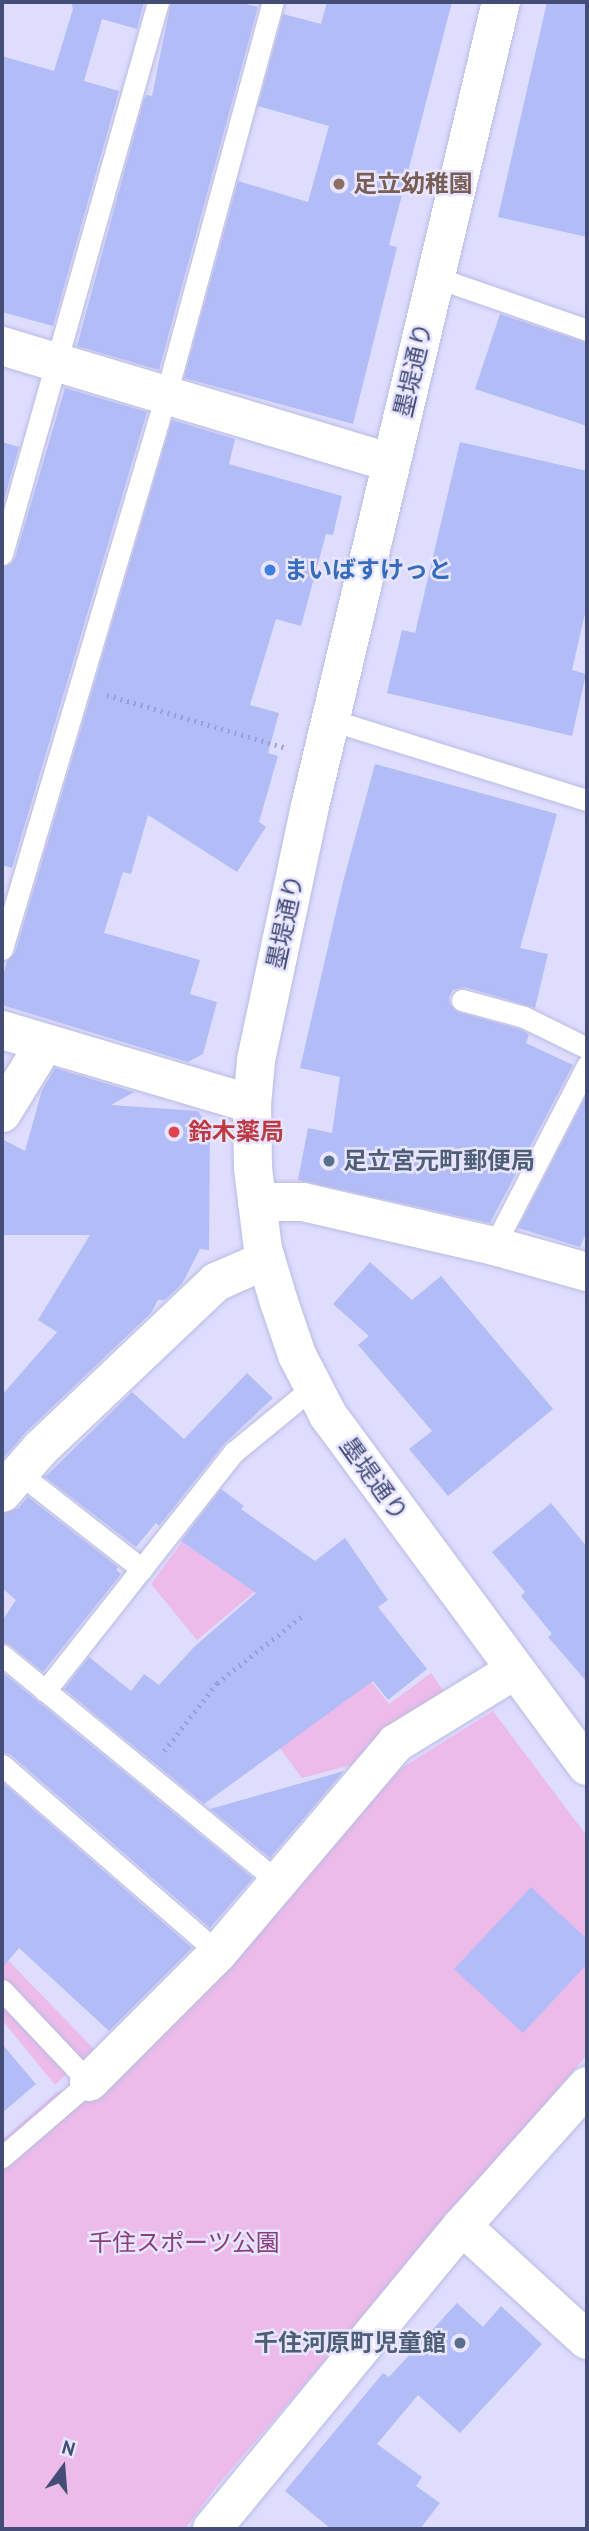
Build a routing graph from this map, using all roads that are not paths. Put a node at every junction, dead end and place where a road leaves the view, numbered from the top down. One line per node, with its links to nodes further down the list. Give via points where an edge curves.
1 (158, 2): 7 (lane)
2 (273, 2): 8 (lane)
3 (501, 2): 4 (street, 墨堤通り)
4 (435, 277): 5 (lane); 9 (street, 墨堤通り)
5 (587, 330)
6 (2, 346): 7 (street)
7 (58, 362): 8 (street); 10 (lane)
8 (166, 395): 9 (street); 13 (lane)
9 (391, 463): 11 (street, 墨堤通り)
10 (2, 554)
11 (331, 720): 12 (lane); 19 (street, 墨堤通り, via 256,1061)
12 (587, 800)
13 (2, 949)
14 (462, 1000): 17 (lane, via 524,1017)
15 (2, 1030): 16 (street)
16 (45, 1042): 19 (street); 20 (street)
17 (587, 1048)
18 (587, 1066): 22 (lane)
19 (252, 1104): 21 (street, 墨堤通り)
20 (2, 1113)
21 (257, 1202): 22 (street, via 303,1202); 23 (street, 墨堤通り)
22 (494, 1246): 24 (street)
23 (266, 1260): 25 (street, 墨堤通り, via 297,1354); 26 (street, via 216,1282 40,1449)
24 (587, 1272)
25 (313, 1387): 27 (lane, via 234,1452); 29 (street, 墨堤通り, via 328,1415)
26 (11, 1483): 27 (lane)
27 (142, 1569): 30 (lane)
28 (2, 1655): 30 (lane)
29 (515, 1670): 32 (street, 墨堤通り); 33 (street, via 396,1743)
30 (46, 1691): 33 (lane)
31 (2, 1765): 34 (lane)
32 (587, 1766)
33 (278, 1882): 34 (street)
34 (218, 1953): 36 (street)
35 (2, 1990): 36 (lane)
36 (89, 2082): 38 (lane)
37 (587, 2086): 39 (street)
38 (2, 2157)
39 (461, 2226): 40 (street); 41 (street)
40 (587, 2340)
41 (212, 2529)

